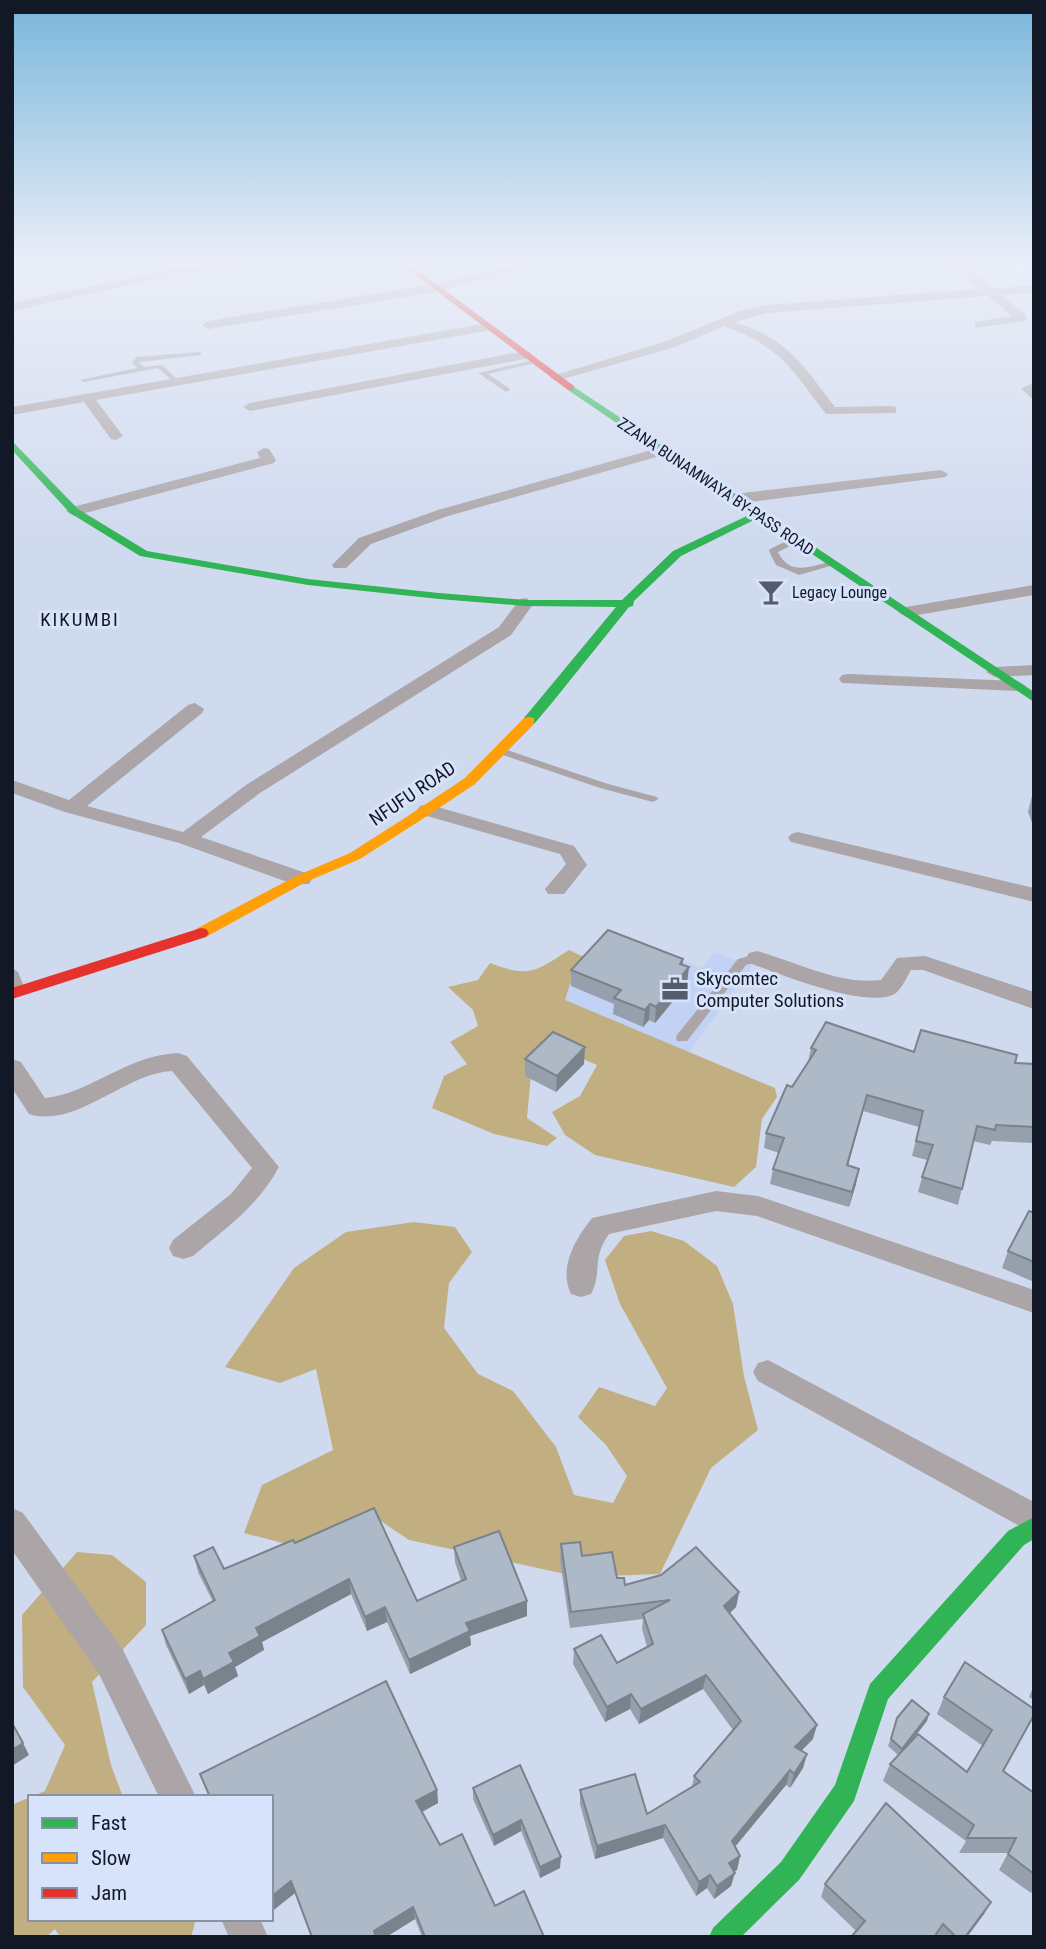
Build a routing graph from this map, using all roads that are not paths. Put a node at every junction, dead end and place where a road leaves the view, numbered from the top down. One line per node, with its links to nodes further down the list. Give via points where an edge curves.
1 (191, 356): 7 (lane)
2 (320, 356): 12 (street)
3 (527, 356): 6 (street, ZZANA BUNAMWAYA BY-PASS ROAD)
4 (629, 356): 10 (street)
5 (788, 356): 18 (street, via 831,411)
6 (530, 358): 10 (street, ZZANA BUNAMWAYA BY-PASS ROAD); 14 (lane, via 482,373); 17 (street)
7 (162, 363): 9 (lane); 12 (lane)
8 (100, 366): 9 (lane)
9 (108, 375): 11 (lane)
10 (556, 377): 22 (street, ZZANA BUNAMWAYA BY-PASS ROAD)
11 (84, 380)
12 (175, 381): 16 (street)
13 (1034, 386): 15 (street, via 1028,389)
14 (506, 390)
15 (1034, 396)
16 (87, 397): 19 (street); 20 (street)
17 (250, 407)
18 (891, 410)
19 (12, 411)
20 (116, 436)
21 (12, 444): 26 (street)
22 (662, 451): 25 (street, ZZANA BUNAMWAYA BY-PASS ROAD); 30 (street, via 378,536 365,541)
23 (264, 452): 26 (street, via 268,460)
24 (942, 474): 25 (street)
25 (734, 499): 27 (street, ZZANA BUNAMWAYA BY-PASS ROAD)
26 (74, 511): 32 (street, via 144,554 308,582)
27 (758, 514): 28 (street, ZZANA BUNAMWAYA BY-PASS ROAD); 33 (street, NFUFU ROAD, via 685,548 650,577)
28 (796, 540): 29 (street, ZZANA BUNAMWAYA BY-PASS ROAD); 29 (lane, via 773,551 779,563 799,572)
29 (833, 564): 34 (street, ZZANA BUNAMWAYA BY-PASS ROAD)
30 (340, 565)
31 (1034, 590): 34 (street)
32 (526, 603): 33 (street); 47 (street, via 505,631 253,789)
33 (629, 604): 41 (street, NFUFU ROAD)
34 (906, 612): 36 (street, ZZANA BUNAMWAYA BY-PASS ROAD)
35 (1034, 670): 36 (street)
36 (995, 672): 38 (street, ZZANA BUNAMWAYA BY-PASS ROAD)
37 (848, 679): 38 (street)
38 (1017, 687): 39 (street, ZZANA BUNAMWAYA BY-PASS ROAD)
39 (1034, 698)
40 (195, 709): 44 (street)
41 (501, 751): 43 (lane); 45 (street, NFUFU ROAD, via 470,781)
42 (12, 786): 44 (street)
43 (653, 799)
44 (72, 808): 47 (street)
45 (427, 810): 48 (street, NFUFU ROAD, via 355,856); 49 (street, via 568,850 577,865)
46 (798, 838): 50 (street)
47 (186, 839): 48 (street)
48 (301, 879): 53 (street, NFUFU ROAD, via 190,939)
49 (556, 889)
50 (1034, 895)
51 (757, 958): 54 (street, via 855,988 876,990 888,987 905,963 925,963); 55 (lane, via 742,962)
52 (12, 972): 53 (lane)
53 (16, 993)
54 (1034, 1002)
55 (682, 1038)
56 (12, 1068): 57 (street, via 38,1108 51,1108 68,1105 152,1064 178,1062 266,1167 259,1183 239,1203)
57 (183, 1248)
58 (582, 1286): 59 (street, via 585,1246 601,1225 716,1201 758,1206 819,1225)
59 (1034, 1302)
60 (768, 1372): 61 (street)
61 (1034, 1519)
62 (12, 1523): 64 (street, via 111,1662)
63 (1034, 1527): 67 (street, via 1016,1538 877,1692 845,1792 790,1871)
64 (177, 1795)
65 (241, 1921): 66 (street)
66 (249, 1937)
67 (722, 1937)

